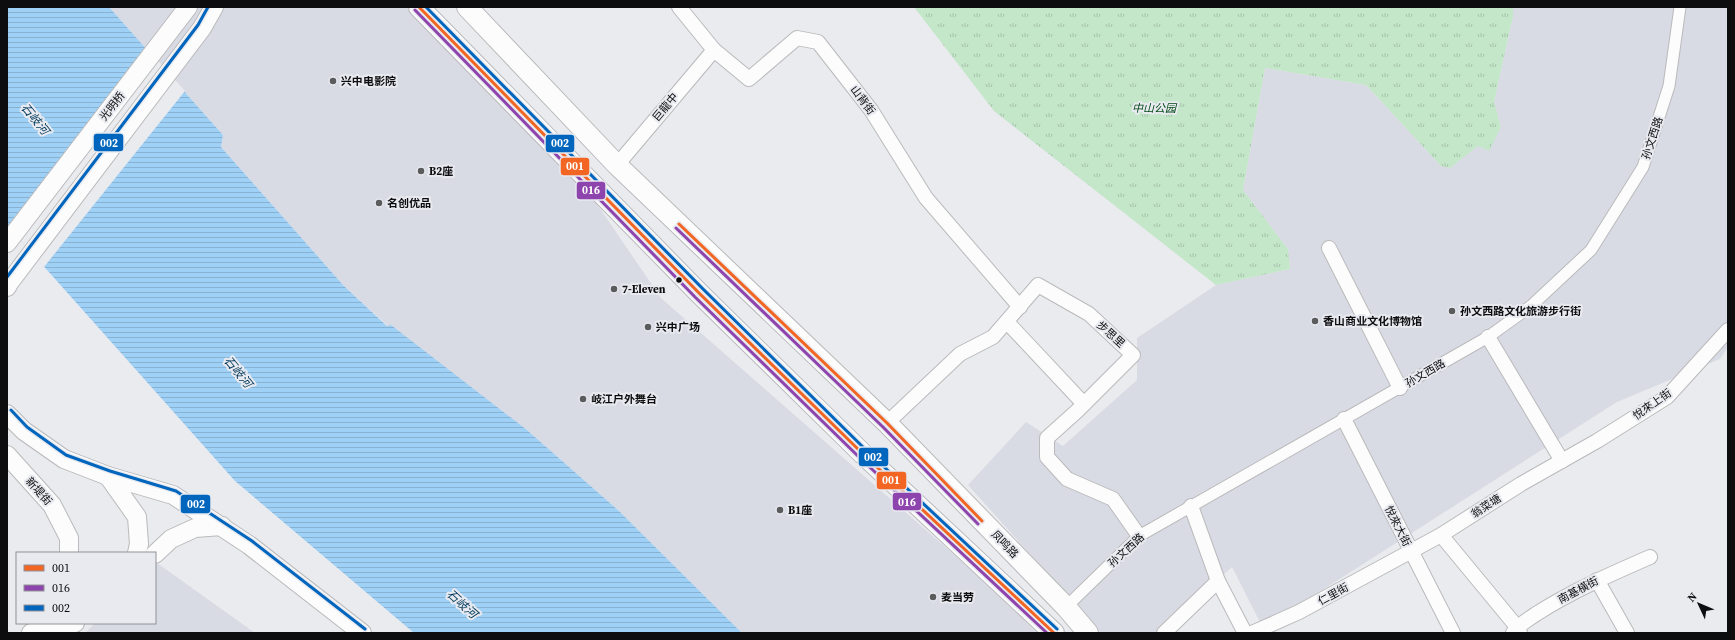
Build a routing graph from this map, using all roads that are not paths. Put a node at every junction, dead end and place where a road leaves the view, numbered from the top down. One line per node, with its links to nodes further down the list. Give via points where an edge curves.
1 (214, 7): 11 (street, via 202,28)
2 (419, 7): 38 (main road, via 699,293)
3 (467, 7): 8 (main road, 凤鸣路)
4 (679, 7): 7 (street, 山背街)
5 (1680, 7): 15 (street, 孙文西路, via 1669,86 1643,167 1592,250 1531,306)
6 (186, 10): 9 (street, 光明桥)
7 (714, 50): 8 (street, 巨龍中); 12 (street, 山背街, via 749,79 797,38 818,42 871,110 926,198)
8 (617, 164): 20 (main road, 凤鸣路)
9 (7, 243)
10 (1329, 248): 16 (street)
11 (8, 285)
12 (1020, 307): 13 (street, 步思里); 17 (street, 步思里, via 1038,285 1089,314 1133,355)
13 (1007, 322): 17 (street); 20 (street, 步思里, via 993,337 960,354)
14 (1728, 330): 22 (street, 悅來上街, via 1667,397)
15 (1488, 336): 16 (street, 孙文西路); 22 (street)
16 (1400, 388): 19 (street, 孙文西路)
17 (1084, 404): 27 (street, 步思里, via 1046,438 1047,457 1067,479 1113,499)
18 (7, 414): 23 (street, via 24,431 64,459)
19 (1344, 419): 24 (street, 孙文西路); 28 (street, 悅來大街)
20 (887, 422): 35 (main road, 凤鸣路)
21 (7, 455): 29 (street, 新堤街, via 52,505 69,538)
22 (1562, 461): 26 (street, 翁菜塘)
23 (108, 476): 25 (street, via 173,495); 30 (street, via 137,517)
24 (1191, 506): 27 (street, 孙文西路); 34 (street)
25 (222, 526): 31 (street, via 195,528 171,539); 41 (street)
26 (1441, 535): 28 (street, 翁菜塘); 39 (street)
27 (1139, 536): 35 (street, 孙文西路)
28 (1411, 551): 45 (street, 仁里街, via 1299,612); 46 (street, 悅來大街)
29 (69, 552)
30 (137, 552)
31 (156, 553)
32 (1650, 557): 33 (street, 南基橫街)
33 (1597, 580): 39 (street, 南基橫街, via 1552,604); 47 (street)
34 (1218, 581): 43 (street); 44 (street)
35 (1066, 607): 38 (main road, 孙文西路); 42 (main road, 凤鸣路)
36 (36, 624): 40 (street)
37 (71, 624): 40 (street)
38 (1045, 630)
39 (1516, 631)
40 (31, 633)
41 (362, 633)
42 (1088, 633)
43 (1164, 633)
44 (1245, 633)
45 (1252, 633)
46 (1453, 633)
47 (1627, 633)

